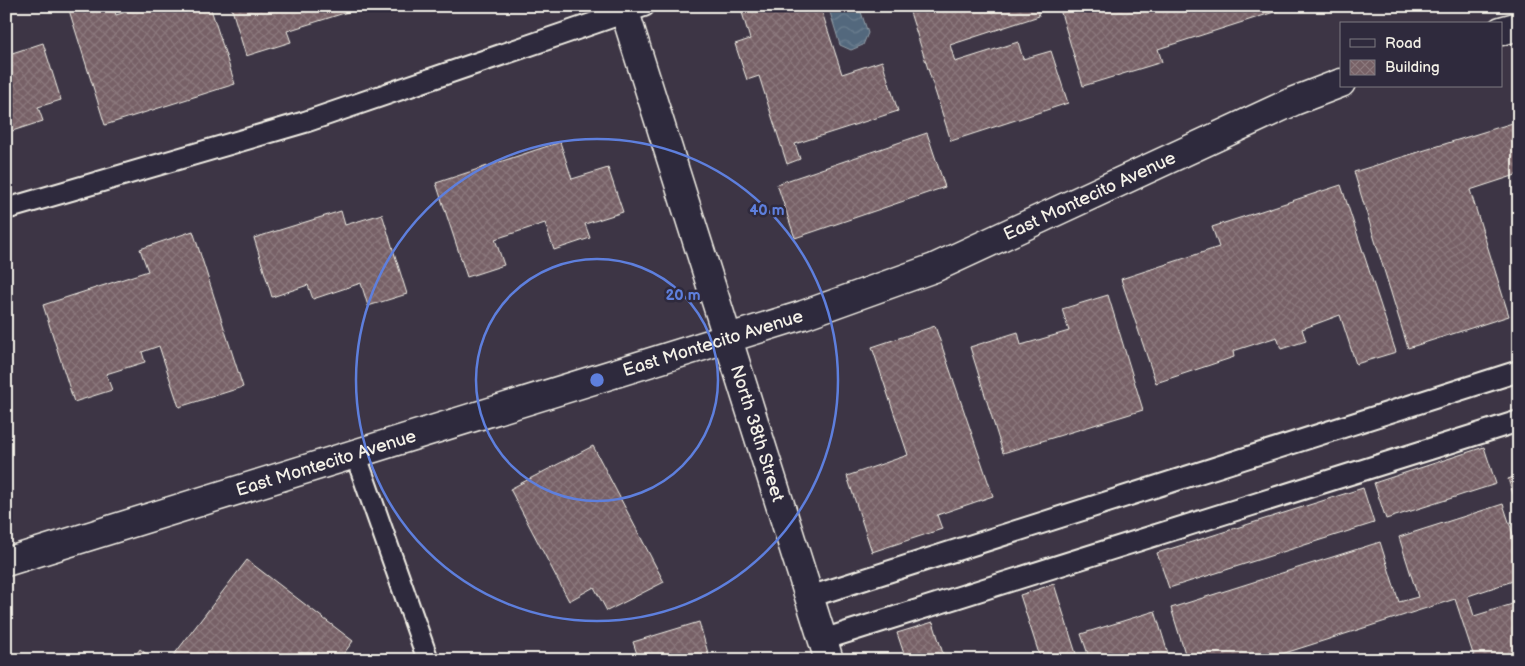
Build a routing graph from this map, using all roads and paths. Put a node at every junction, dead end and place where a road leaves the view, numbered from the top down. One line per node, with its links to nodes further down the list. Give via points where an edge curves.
1 (631, 8): 5 (lane, via 305,122); 6 (street, North 38th Street)
2 (1519, 26): 3 (street)
3 (1502, 31)
4 (1340, 83): 6 (street, East Montecito Avenue, via 934,268)
5 (6, 209)
6 (728, 338): 9 (street, East Montecito Avenue); 11 (street, North 38th Street)
7 (1519, 371): 11 (lane)
8 (1519, 421): 12 (lane)
9 (355, 453): 10 (street, East Montecito Avenue); 13 (lane)
10 (6, 562)
11 (809, 597): 12 (street, North 38th Street)
12 (825, 650)
13 (428, 660)

